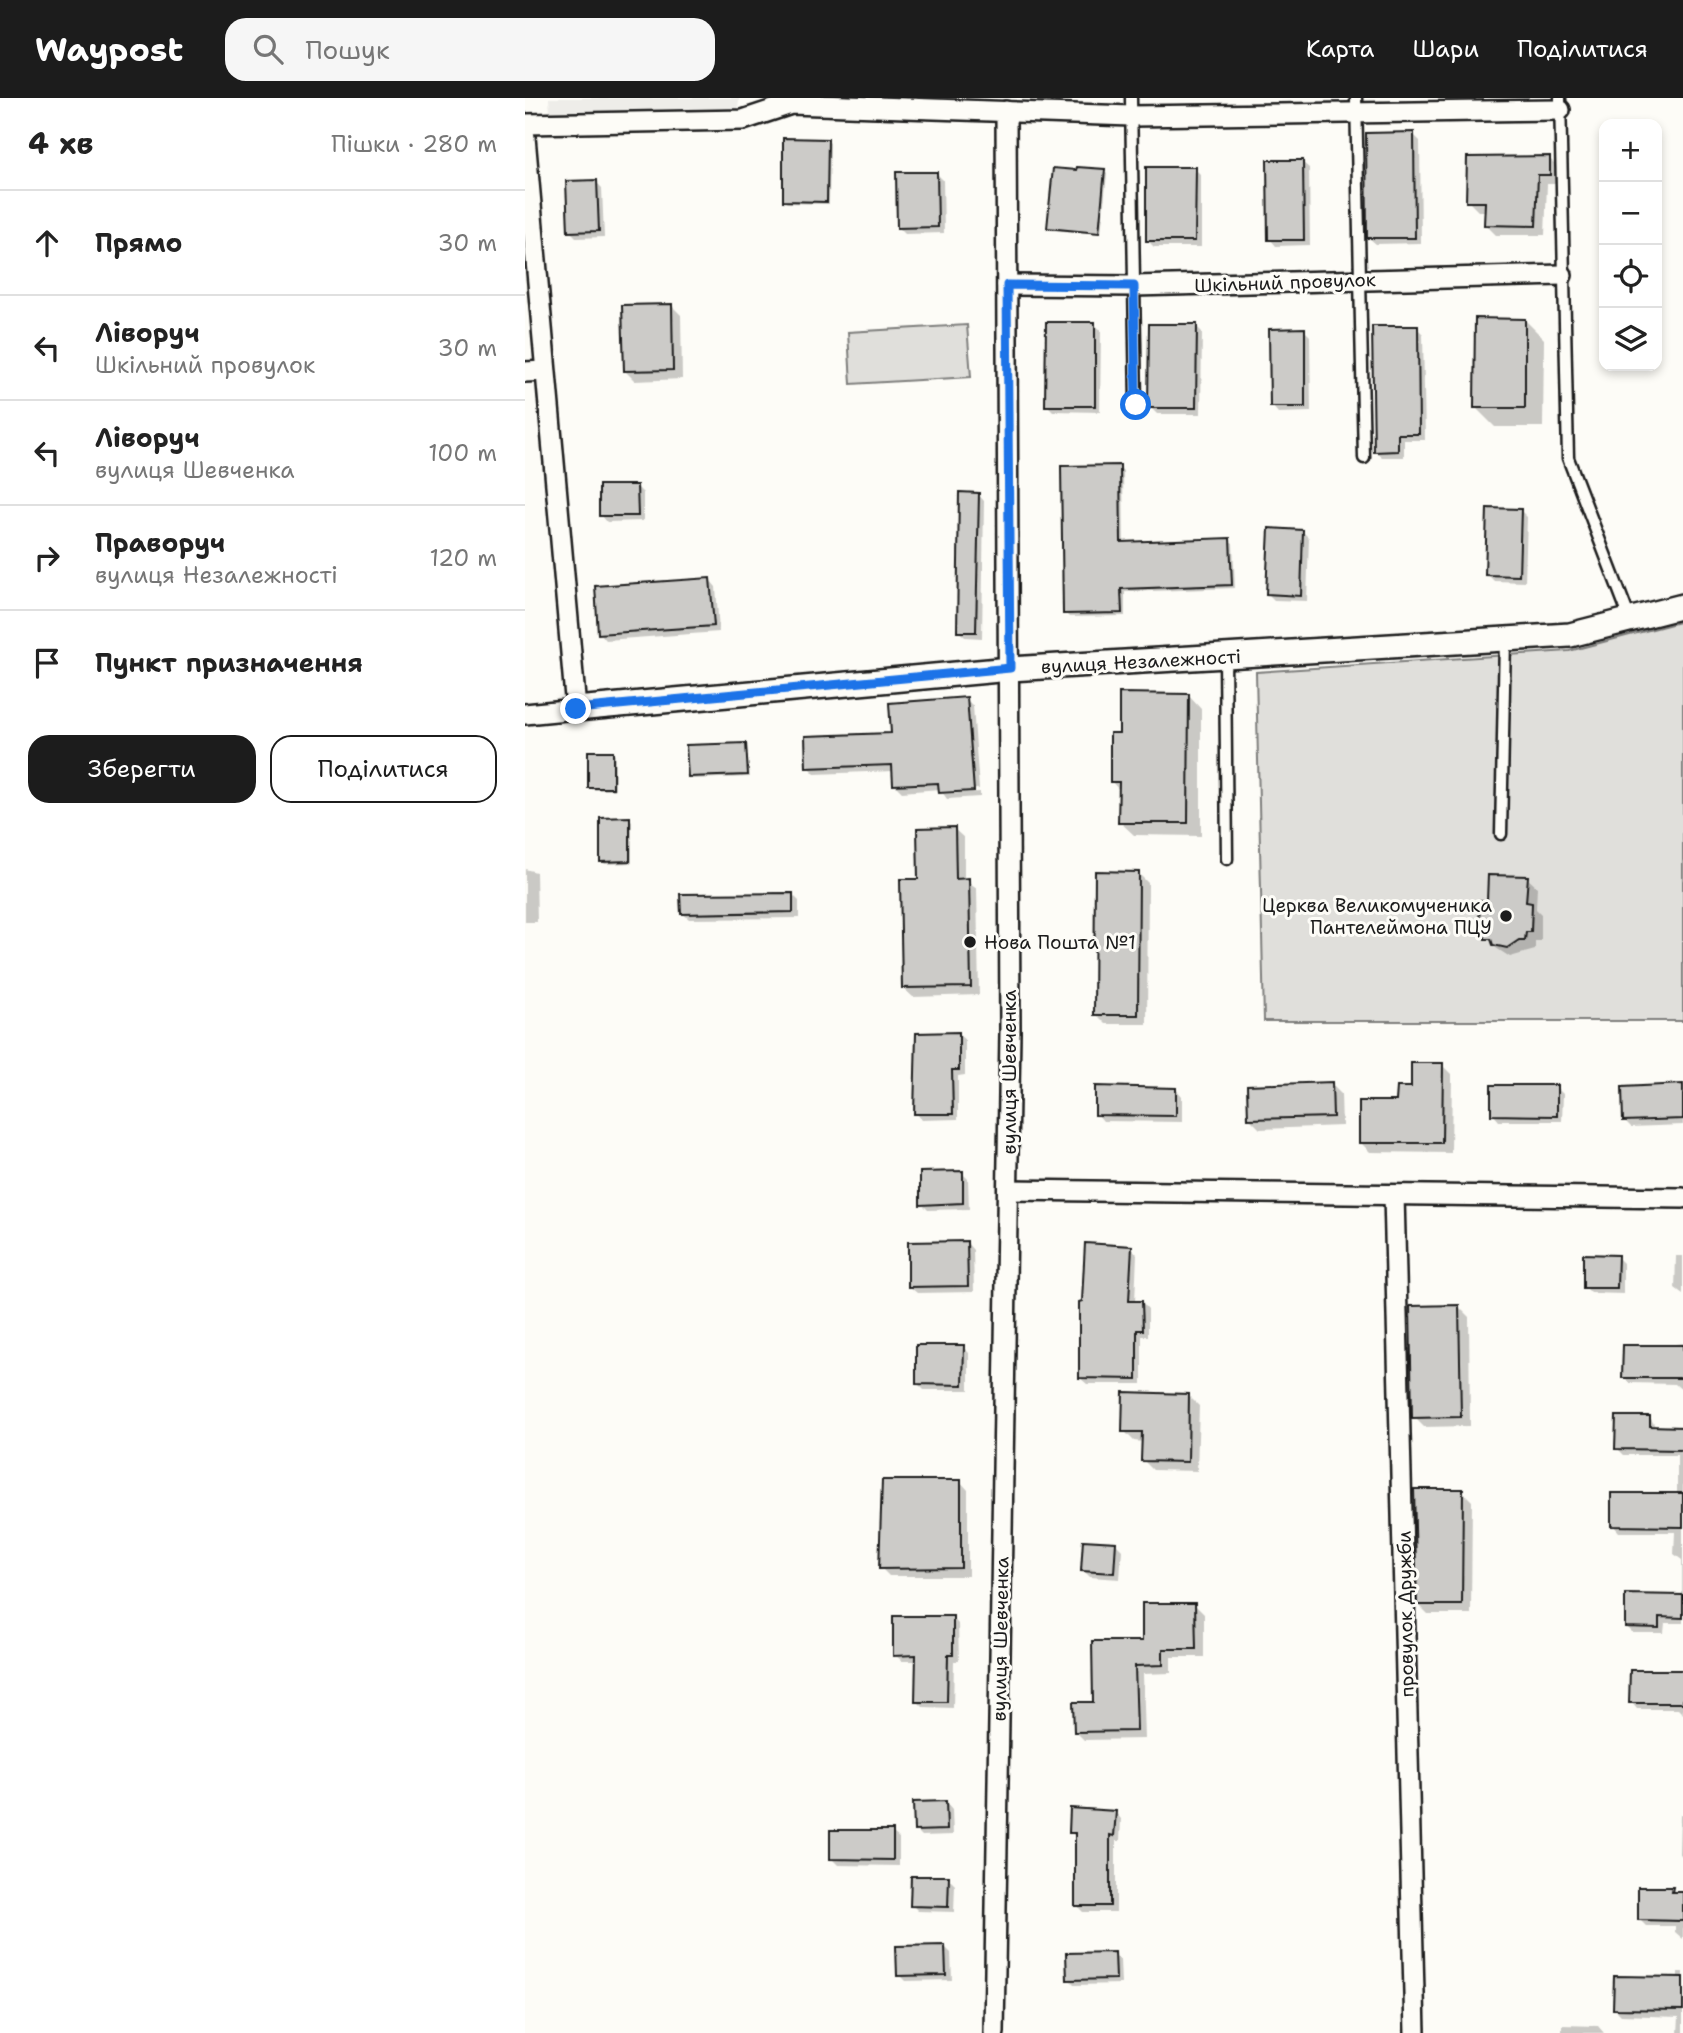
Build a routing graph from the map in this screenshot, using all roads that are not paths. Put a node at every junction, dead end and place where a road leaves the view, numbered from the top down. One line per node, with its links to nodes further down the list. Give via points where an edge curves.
1 (1560, 104): 2 (street); 7 (lane)
2 (1356, 105): 3 (street); 8 (lane)
3 (1131, 107): 4 (street); 10 (lane)
4 (1006, 111): 5 (street, via 791,104 743,120); 9 (street, вулиця Шевченка)
5 (525, 124)
6 (525, 137): 11 (street)
7 (1562, 275): 8 (street, Шкільний провулок); 15 (lane, via 1569,458)
8 (1360, 280): 10 (street, Шкільний провулок); 13 (lane)
9 (1007, 285): 10 (street, Шкільний провулок); 18 (street, вулиця Шевченка)
10 (1134, 286): 12 (lane)
11 (534, 371): 19 (street)
12 (1136, 405)
13 (1364, 458)
14 (1683, 606): 15 (street, вулиця Незалежності)
15 (1630, 620): 16 (street, вулиця Незалежності, via 1570,635)
16 (1505, 639): 17 (street, вулиця Незалежності); 21 (lane)
17 (1225, 656): 18 (street, вулиця Незалежності); 22 (lane)
18 (1010, 668): 19 (street, вулиця Незалежності); 23 (street, вулиця Шевченка)
19 (576, 709): 20 (street, вулиця Незалежності)
20 (525, 714)
21 (1501, 834)
22 (1227, 859)
23 (1008, 1190): 24 (street); 26 (street, вулиця Шевченка)
24 (1394, 1195): 25 (street); 27 (street, провулок Дружби)
25 (1683, 1198)
26 (993, 2033)
27 (1415, 2033)

